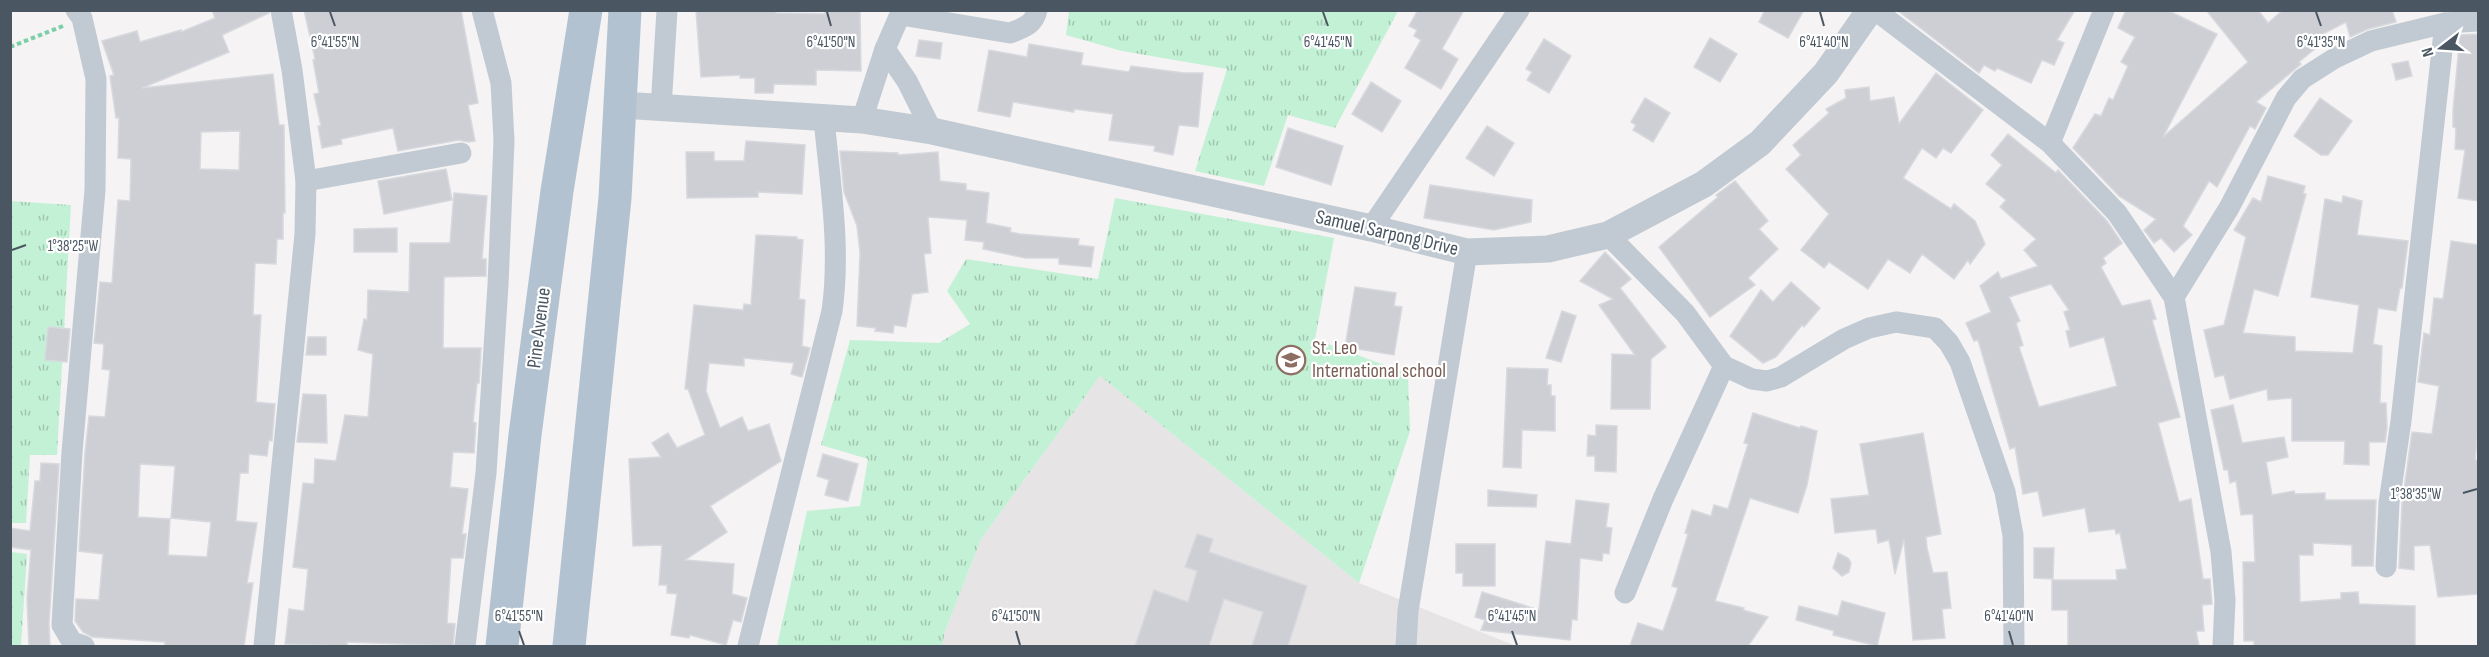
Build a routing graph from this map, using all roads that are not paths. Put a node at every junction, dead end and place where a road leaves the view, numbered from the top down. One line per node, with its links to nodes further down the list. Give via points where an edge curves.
1 (280, 10): 23 (street)
2 (482, 10): 33 (street, via 501,83 504,141 486,473)
3 (586, 10): 34 (main road, Pine Avenue, via 557,191)
4 (626, 10): 16 (main road)
5 (667, 10): 17 (street)
6 (1037, 10): 11 (street, via 1027,27 1010,33)
7 (1519, 10): 24 (street)
8 (1870, 10): 25 (street, Samuel Sarpong Drive, via 1826,73 1760,143 1704,184)
9 (1875, 10): 21 (street)
10 (2104, 10): 21 (street)
11 (902, 13): 15 (street)
12 (79, 14): 31 (street, via 96,79 95,190 72,452 62,625 72,642)
13 (2478, 21): 14 (street)
14 (2445, 23): 27 (street, via 2352,49 2317,69 2293,89 2229,208); 29 (street, via 2389,503)
15 (885, 49): 19 (street); 20 (street, via 907,81)
16 (621, 105): 17 (street, Samuel Sarpong Drive); 35 (main road)
17 (661, 108): 18 (street, Samuel Sarpong Drive)
18 (824, 119): 19 (street, Samuel Sarpong Drive); 36 (street, via 836,248 832,311)
19 (862, 120): 20 (street, Samuel Sarpong Drive)
20 (932, 131): 24 (street, Samuel Sarpong Drive)
21 (2050, 143): 27 (street, via 2117,213)
22 (461, 153): 23 (street)
23 (306, 181): 32 (street, via 305,234)
24 (1371, 228): 26 (street, Samuel Sarpong Drive)
25 (1608, 235): 26 (street, Samuel Sarpong Drive, via 1548,249); 28 (street, via 1685,313)
26 (1467, 252): 37 (street, via 1408,610)
27 (2174, 297): 39 (street, via 2221,552)
28 (1724, 366): 30 (street); 38 (street, via 1752,379 1767,381 1869,328 1896,322 1935,327 1960,362 2005,492 2013,535)
29 (2386, 567)
30 (1625, 593)
31 (84, 646)
32 (264, 646)
33 (465, 646)
34 (502, 646)
35 (569, 646)
36 (748, 646)
37 (1406, 646)
38 (2014, 646)
39 (2223, 646)

